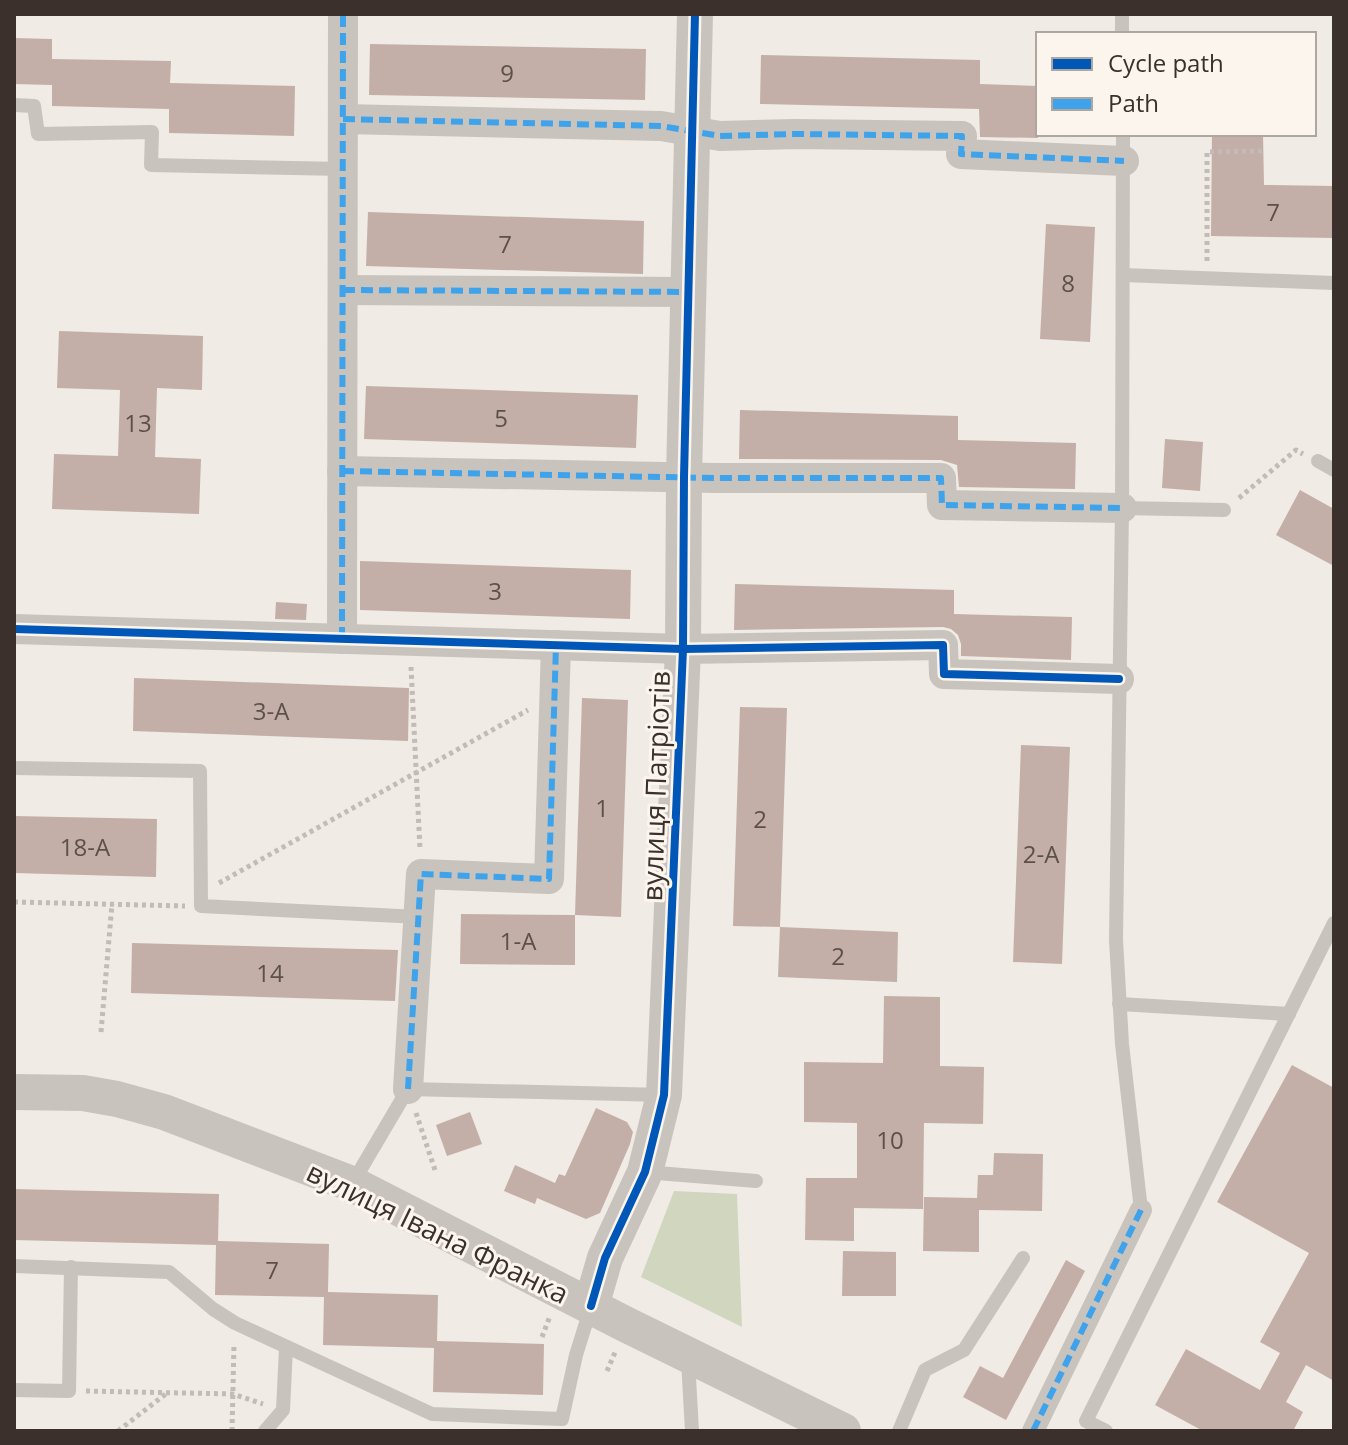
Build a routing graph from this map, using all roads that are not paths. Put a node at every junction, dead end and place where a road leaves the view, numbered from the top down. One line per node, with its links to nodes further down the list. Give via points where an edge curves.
1 (343, 14): 4 (street)
2 (695, 14): 5 (street, вулиця Патріотів)
3 (14, 105): 7 (lane, via 34,106 38,134 152,132 151,165)
4 (343, 119): 5 (street); 7 (street)
5 (691, 131): 6 (street, via 720,136 962,136 961,154); 11 (street, вулиця Патріотів)
6 (1124, 148): 8 (lane)
7 (343, 169): 10 (street)
8 (1123, 275): 9 (lane); 16 (lane)
9 (1334, 283)
10 (343, 290): 11 (street); 14 (street)
11 (689, 292): 15 (street, вулиця Патріотів)
12 (1318, 461): 13 (lane)
13 (1334, 470)
14 (342, 471): 15 (street); 19 (street)
15 (684, 477): 16 (street, via 941,478 942,505); 21 (street, вулиця Патріотів)
16 (1122, 508): 17 (lane); 22 (lane)
17 (1224, 510)
18 (14, 629): 19 (street)
19 (342, 639): 20 (street)
20 (556, 645): 21 (street); 24 (street, via 549,879 421,874)
21 (683, 649): 22 (street, via 943,645 944,674); 30 (street, вулиця Патріотів)
22 (1119, 679): 26 (lane)
23 (14, 768): 24 (lane, via 200,771 201,900)
24 (419, 917): 28 (street)
25 (1334, 923): 27 (lane)
26 (1119, 1004): 27 (lane); 34 (lane)
27 (1289, 1014): 48 (lane, via 1086,1421)
28 (408, 1089): 30 (lane); 33 (lane)
29 (14, 1092): 33 (street, вулиця Івана Франка, via 83,1093 153,1109)
30 (664, 1095): 31 (street, вулиця Патріотів)
31 (645, 1172): 32 (lane); 38 (street, вулиця Патріотів, via 605,1258)
32 (756, 1181)
33 (352, 1184): 38 (street, вулиця Івана Франка)
34 (1141, 1210): 47 (street)
35 (1023, 1258): 46 (lane, via 964,1350 925,1370)
36 (14, 1266): 37 (lane)
37 (71, 1267): 39 (lane, via 169,1272 213,1309); 41 (lane, via 69,1391)
38 (591, 1306): 40 (street, вулиця Івана Франка); 42 (lane)
39 (286, 1348): 42 (lane, via 432,1414); 43 (lane, via 283,1410)
40 (688, 1356): 44 (lane); 45 (street, вулиця Івана Франка)
41 (14, 1390)
42 (562, 1425)
43 (265, 1431)
44 (692, 1431)
45 (843, 1431)
46 (899, 1431)
47 (1033, 1431)
48 (1106, 1431)

